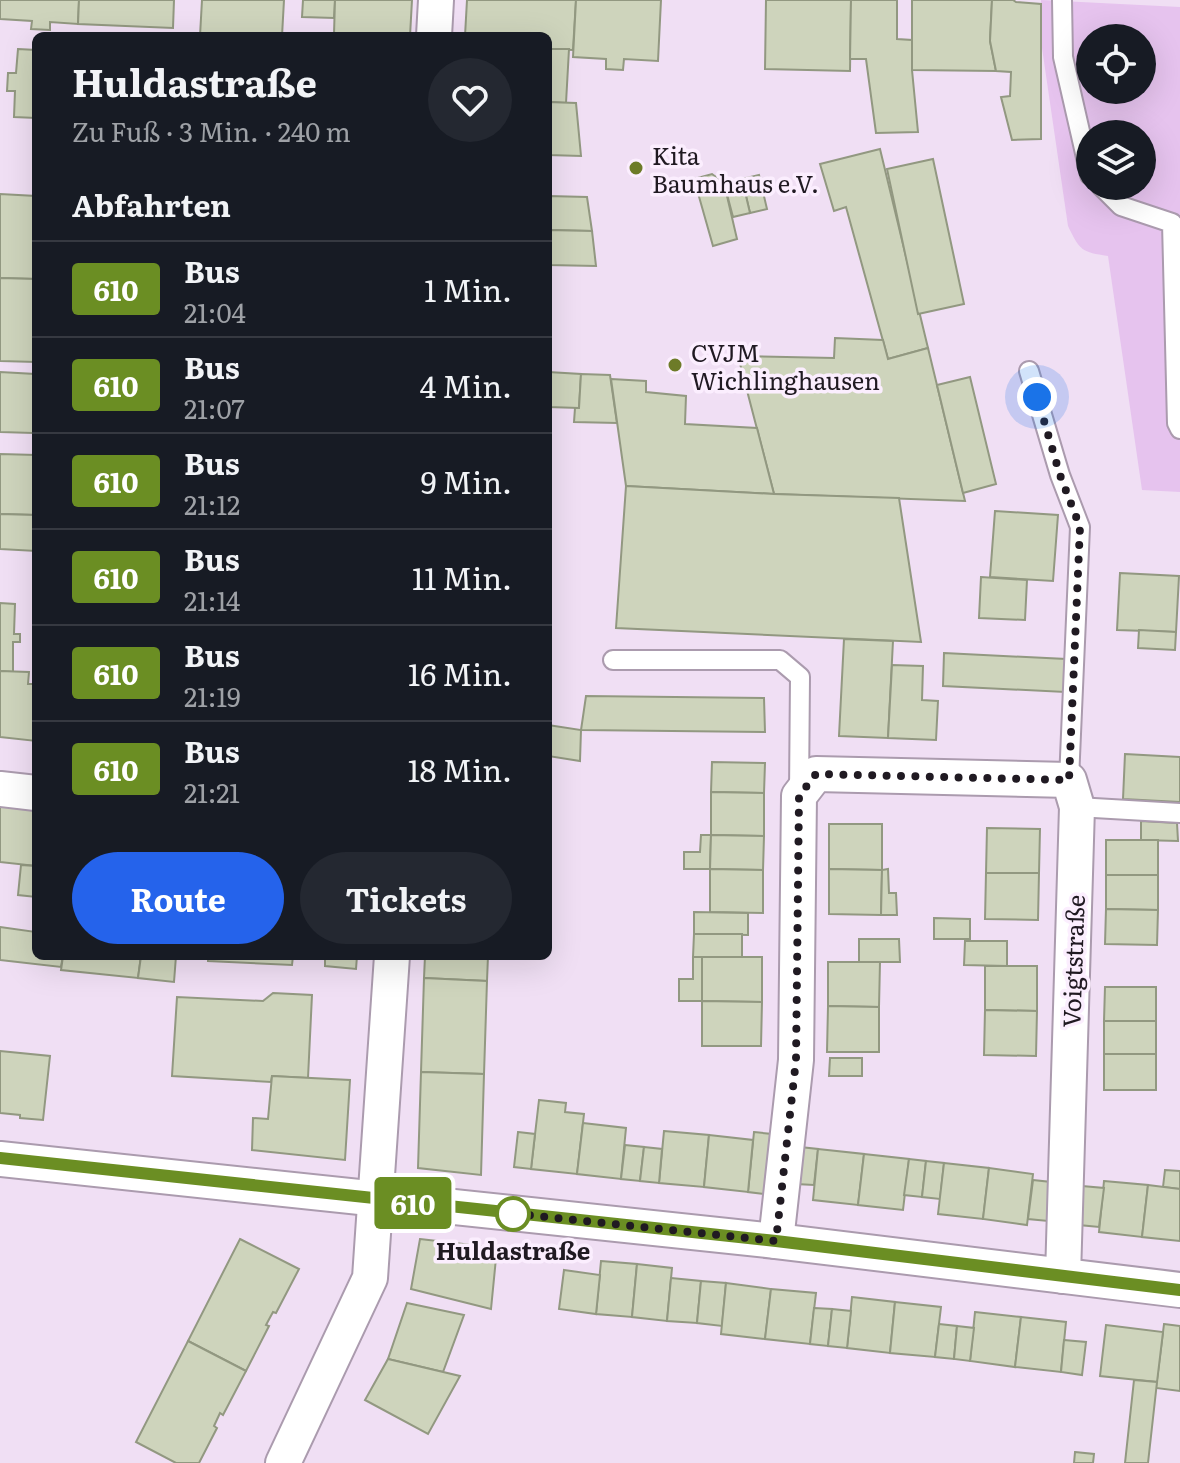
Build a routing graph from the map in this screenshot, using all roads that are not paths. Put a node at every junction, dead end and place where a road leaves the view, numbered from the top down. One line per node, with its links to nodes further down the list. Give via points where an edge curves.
1 (436, 0): 3 (street)
2 (1062, 0): 4 (lane, via 1063,57)
3 (434, 32)
4 (1077, 120)
5 (1115, 200): 7 (lane, via 1172,223)
6 (1029, 371): 11 (lane, via 1080,527)
7 (1180, 429)
8 (613, 660): 12 (lane, via 780,660 800,677)
9 (0, 789): 10 (street)
10 (32, 793)
11 (1073, 793): 12 (street, via 936,776 816,774); 13 (lane); 18 (street, Voigtstraße)
12 (799, 796): 17 (street, via 796,1060)
13 (1180, 813)
14 (392, 960): 16 (street)
15 (0, 1159): 16 (street)
16 (377, 1199): 17 (street); 20 (street, via 370,1278)
17 (776, 1241): 18 (street)
18 (1063, 1276): 19 (street)
19 (1180, 1290)
20 (283, 1463)

